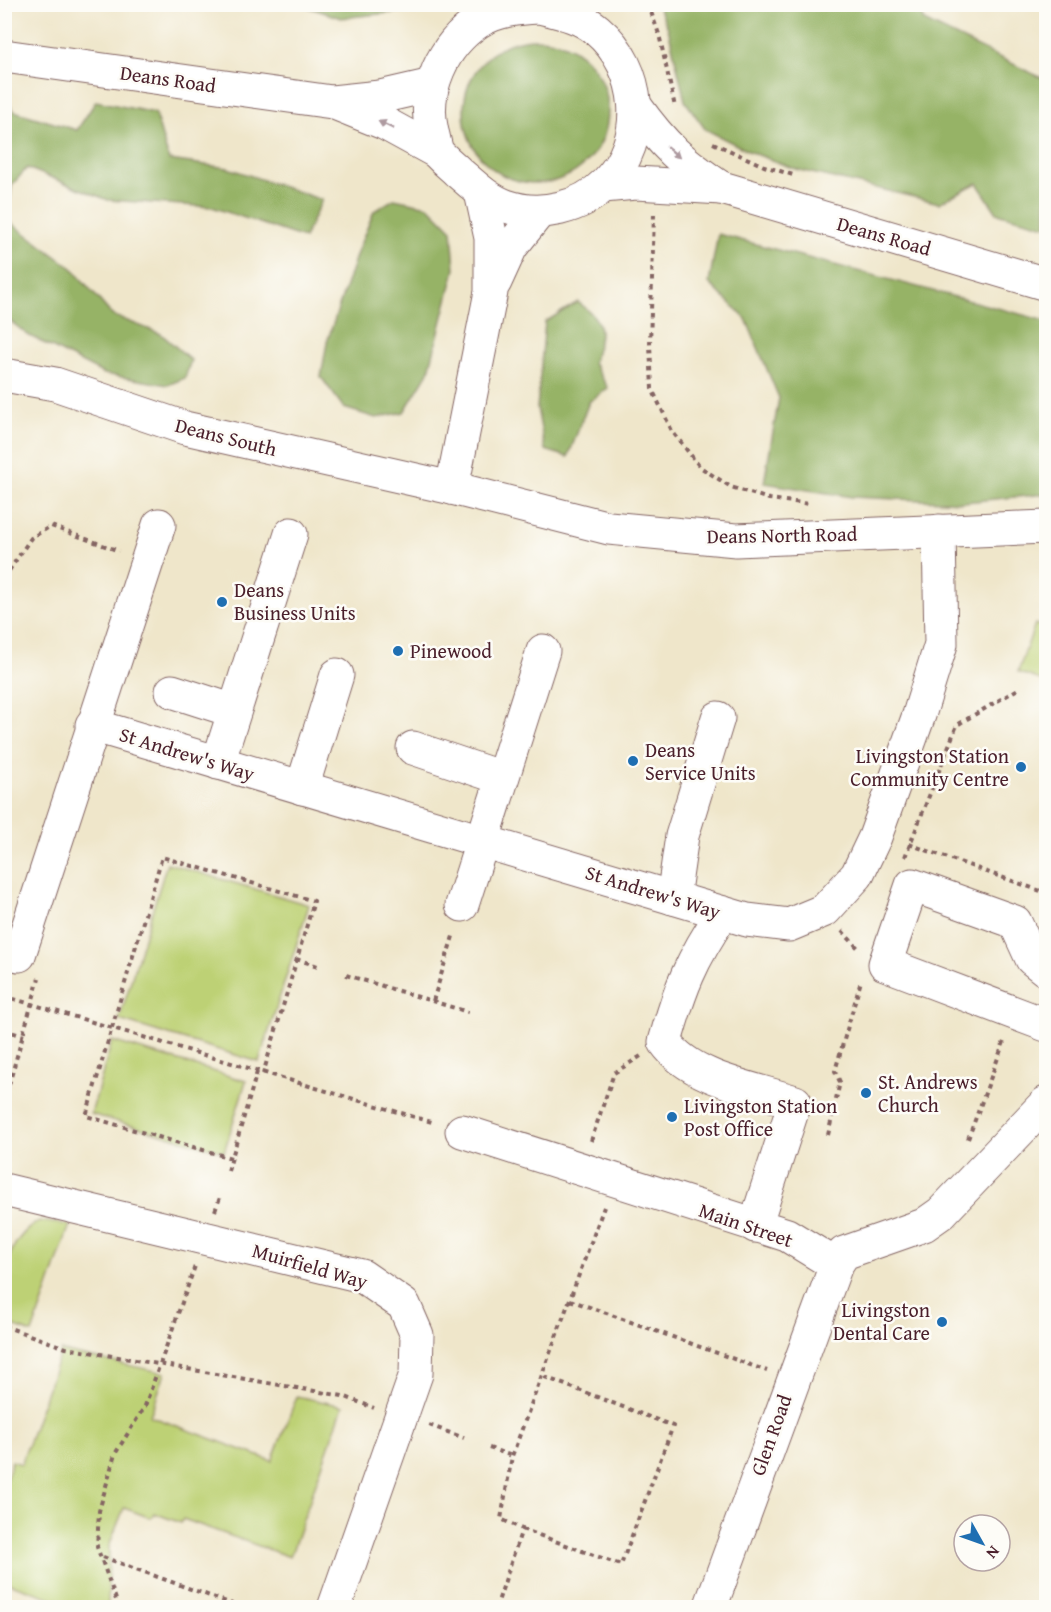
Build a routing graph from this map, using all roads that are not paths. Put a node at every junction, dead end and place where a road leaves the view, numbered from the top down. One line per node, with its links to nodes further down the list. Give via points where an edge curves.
1 (514, 7): 2 (street); 4 (street, via 478,22 447,52)
2 (587, 14): 6 (street, via 621,57)
3 (4, 57): 5 (street, Deans Road)
4 (432, 85): 5 (street, Deans Road, via 380,97); 7 (street, via 429,117)
5 (332, 102): 7 (street, Deans Road, one-way to 5, via 384,123)
6 (636, 107): 8 (street, one-way to 8, via 662,143); 9 (street, via 626,154)
7 (437, 152): 10 (street)
8 (675, 172): 9 (street, Deans Road, via 636,183); 12 (street, Deans Road)
9 (603, 186): 11 (street, via 584,200)
10 (481, 192): 11 (street, via 505,206); 13 (street, via 491,237)
11 (539, 212): 13 (street, via 511,247)
12 (1047, 284)
13 (491, 292): 15 (street)
14 (4, 375): 15 (street, Deans South, via 54,384 185,428)
15 (452, 488): 18 (street, Deans North Road, via 609,528 736,540)
16 (159, 525): 25 (street, St Andrew's Way)
17 (1047, 527): 18 (street, Deans North Road)
18 (939, 531): 33 (street, St Andrew's Way, via 940,644 919,715 875,837 857,875 825,910 789,925)
19 (291, 534): 23 (street)
20 (543, 651): 28 (street)
21 (337, 675): 29 (street)
22 (172, 691): 23 (street)
23 (234, 711): 27 (street)
24 (718, 718): 31 (street, via 682,836)
25 (92, 725): 27 (street, St Andrew's Way); 34 (street, St Andrew's Way)
26 (413, 748): 28 (street)
27 (218, 763): 29 (street, St Andrew's Way)
28 (502, 778): 30 (street)
29 (302, 788): 30 (street, St Andrew's Way)
30 (482, 840): 31 (street, St Andrew's Way); 32 (street)
31 (673, 898): 33 (street, St Andrew's Way)
32 (462, 905)
33 (723, 913): 40 (street, via 692,962 665,1042 675,1056 693,1069 795,1102)
34 (19, 955)
35 (1047, 970): 36 (street, via 1032,959 1015,922 912,885 876,961)
36 (1047, 1025)
37 (1047, 1103): 41 (street, via 941,1213 924,1225 844,1253)
38 (462, 1131): 40 (street, Main Street)
39 (7, 1198): 42 (street, Muirfield Way, via 205,1238 362,1276 404,1305 417,1335 416,1374)
40 (755, 1226): 41 (street, Main Street, via 787,1235)
41 (836, 1264): 43 (street, Glen Road)
42 (333, 1608)
43 (710, 1608)

